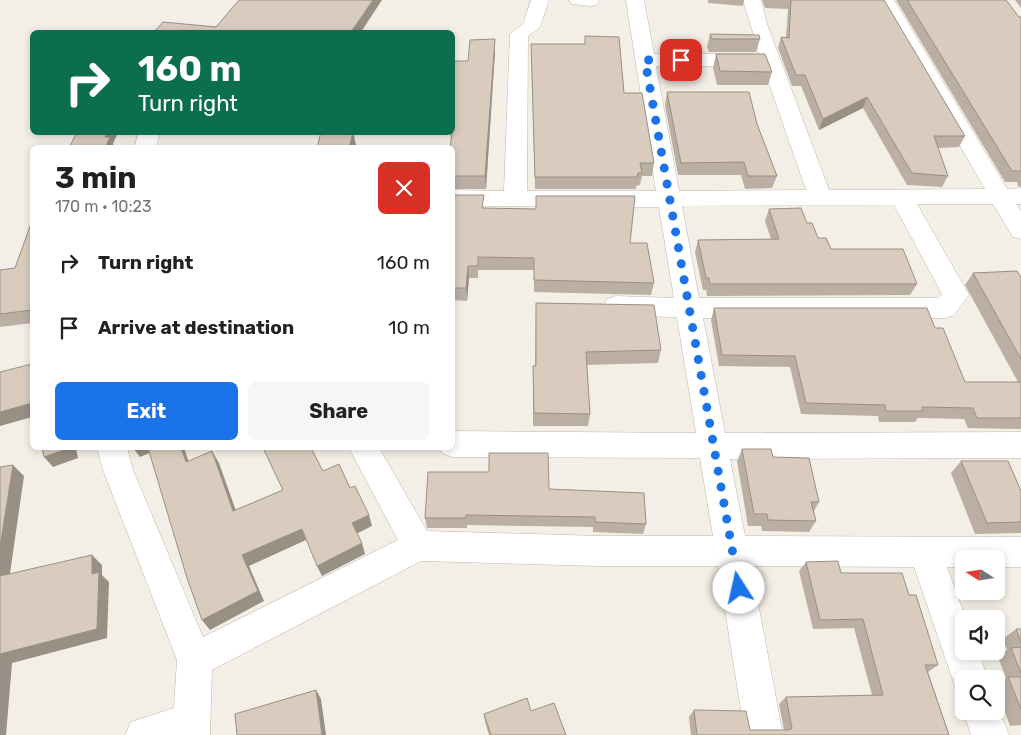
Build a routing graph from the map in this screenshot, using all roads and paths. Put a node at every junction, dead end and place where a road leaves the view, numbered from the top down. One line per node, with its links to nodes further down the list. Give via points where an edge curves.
1 (540, 0): 10 (street, via 531,27 519,34)
2 (635, 0): 5 (street)
3 (752, 0): 6 (street)
4 (885, 0): 7 (street)
5 (645, 60): 6 (street); 12 (street)
6 (771, 60): 11 (street)
7 (1011, 196): 8 (street); 13 (street)
8 (901, 197): 11 (street); 15 (street, via 956,295 945,308)
9 (455, 198): 10 (street)
10 (515, 198): 12 (street)
11 (820, 198): 12 (street)
12 (668, 199): 15 (street)
13 (1021, 231)
14 (592, 305): 15 (street)
15 (688, 308): 18 (street)
16 (455, 444): 18 (street)
17 (1021, 445): 18 (street)
18 (713, 446): 22 (street)
19 (113, 450): 25 (street)
20 (367, 450): 21 (street)
21 (418, 546): 22 (street); 25 (street)
22 (732, 551): 23 (street); 30 (street)
23 (926, 551): 24 (street); 26 (street)
24 (1021, 552)
25 (195, 660): 28 (street)
26 (967, 670)
27 (984, 720): 31 (street)
28 (192, 728): 29 (street)
29 (144, 735)
30 (764, 735)
31 (990, 735)

